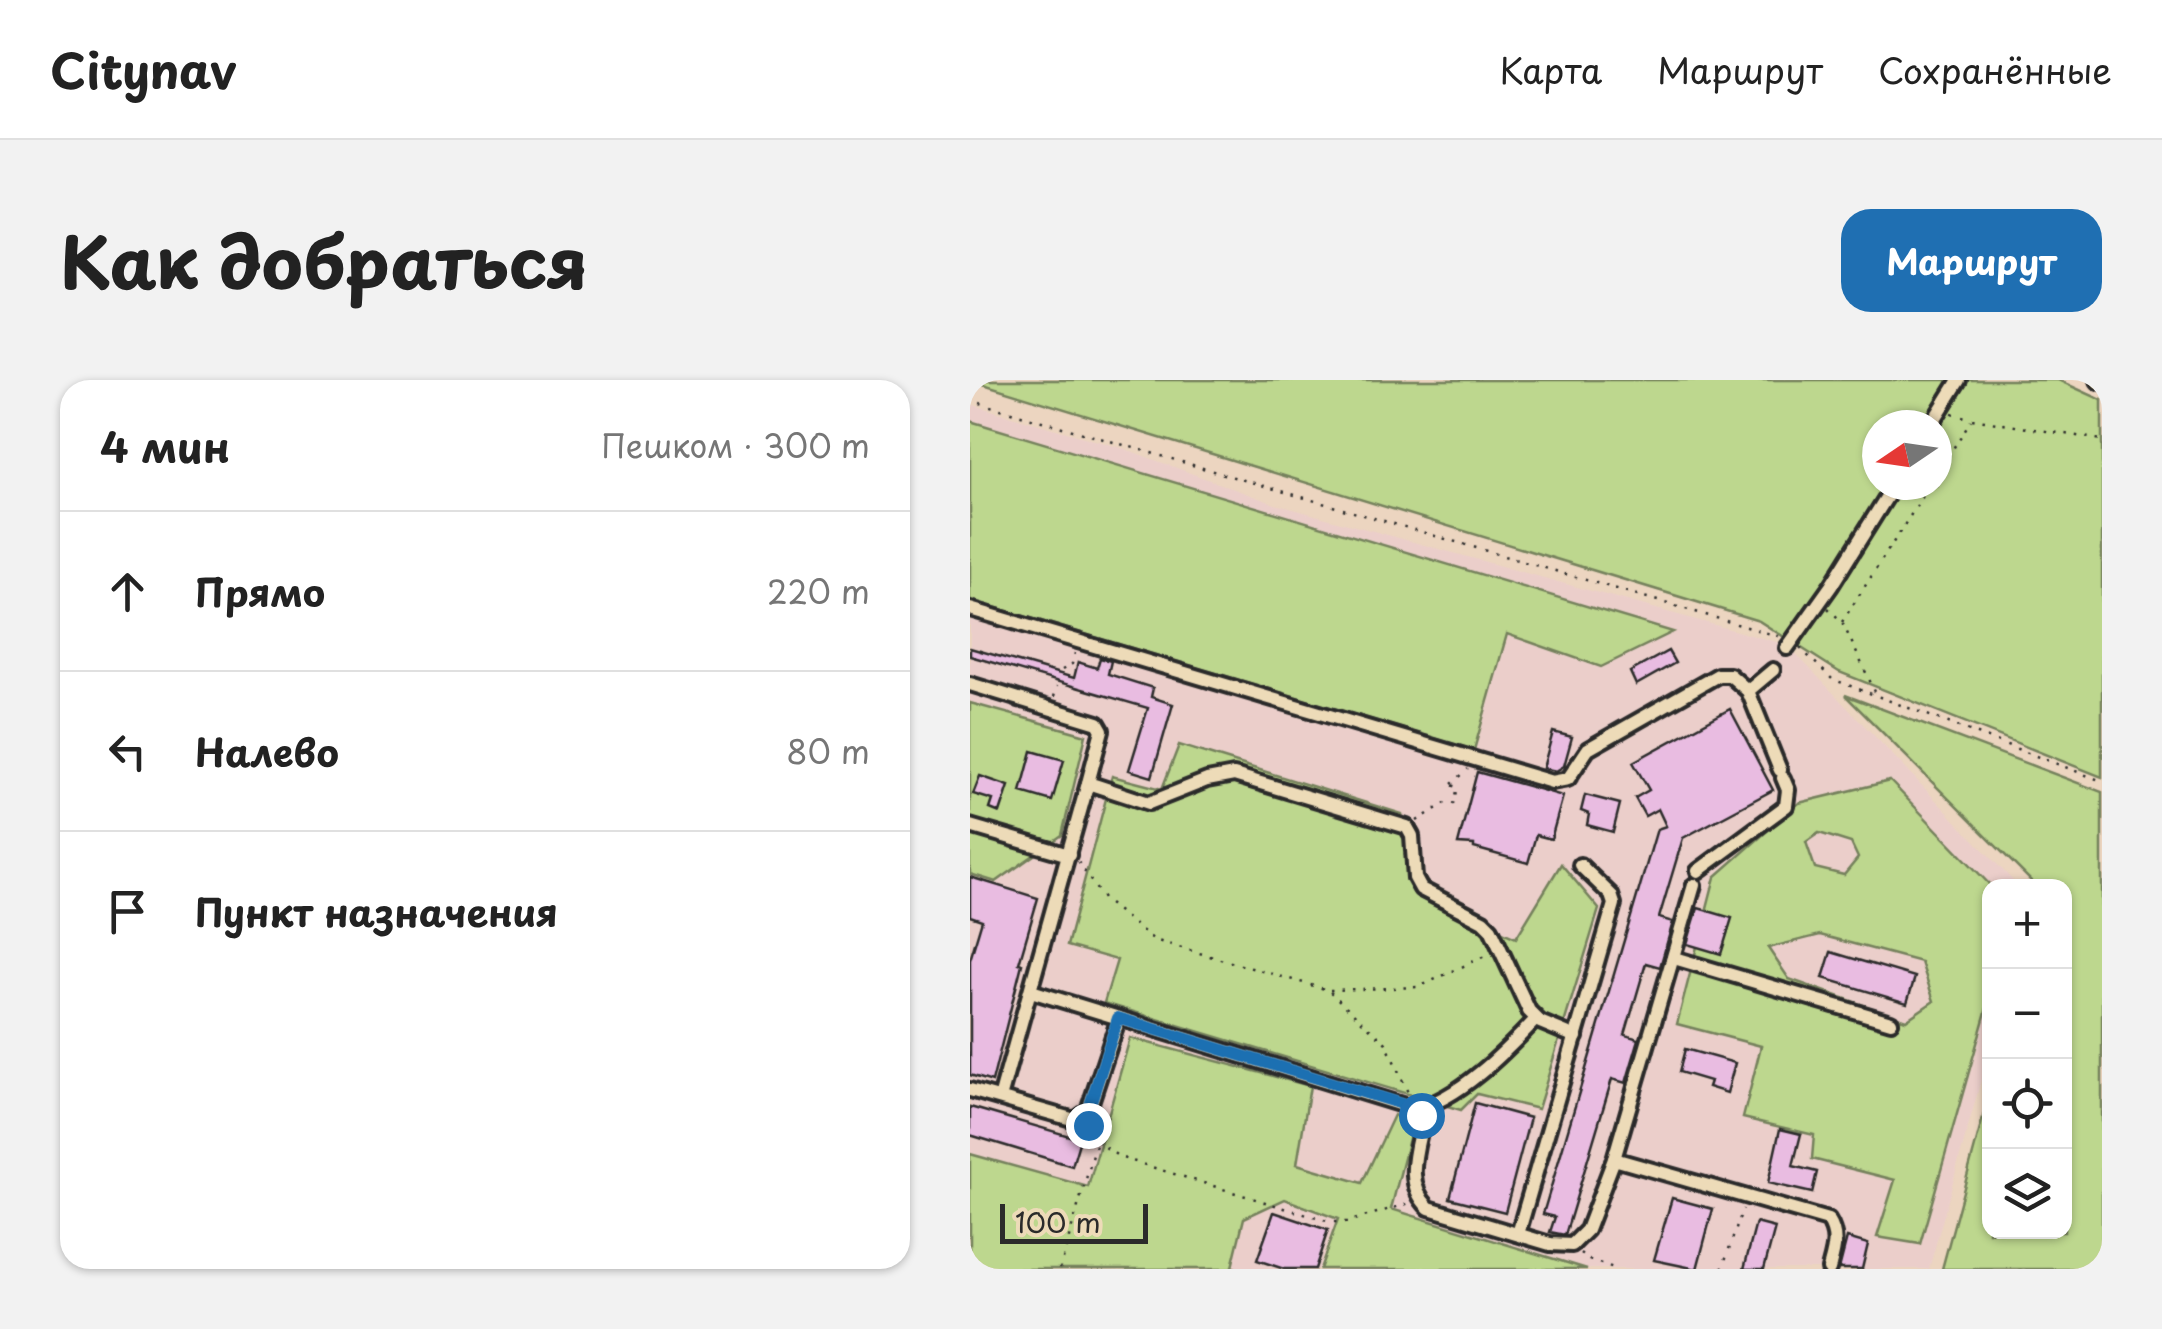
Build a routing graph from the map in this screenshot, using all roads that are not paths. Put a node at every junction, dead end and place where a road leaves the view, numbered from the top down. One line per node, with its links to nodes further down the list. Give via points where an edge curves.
1 (1960, 380): 2 (street)
2 (1941, 410)
3 (1884, 500): 5 (street)
4 (970, 609): 8 (street, via 1561,782 1588,749 1718,675 1730,674)
5 (1790, 644)
6 (1774, 670): 8 (street)
7 (970, 684): 9 (street, via 1098,723 1102,730)
8 (1748, 691): 13 (street, via 1788,790 1786,806)
9 (1088, 784): 11 (street); 18 (street, via 1149,802 1234,775 1407,827 1420,889 1482,921)
10 (970, 826): 11 (street)
11 (1068, 855): 16 (street)
12 (1580, 864): 20 (street, via 1614,904)
13 (1698, 871)
14 (1694, 885): 15 (street)
15 (1674, 958): 19 (street); 24 (street)
16 (1031, 991): 17 (street); 22 (street)
17 (1118, 1018): 22 (street, via 1082,1118); 23 (street)
18 (1536, 1019): 20 (street); 23 (street, via 1456,1092)
19 (1891, 1022)
20 (1576, 1037): 25 (street)
21 (970, 1090): 22 (street)
22 (1000, 1098)
23 (1415, 1108): 25 (street, via 1422,1123 1412,1167 1421,1200)
24 (1614, 1159): 25 (street, via 1587,1230 1572,1246); 26 (street, via 1828,1220 1836,1244)
25 (1518, 1234)
26 (1829, 1269)

